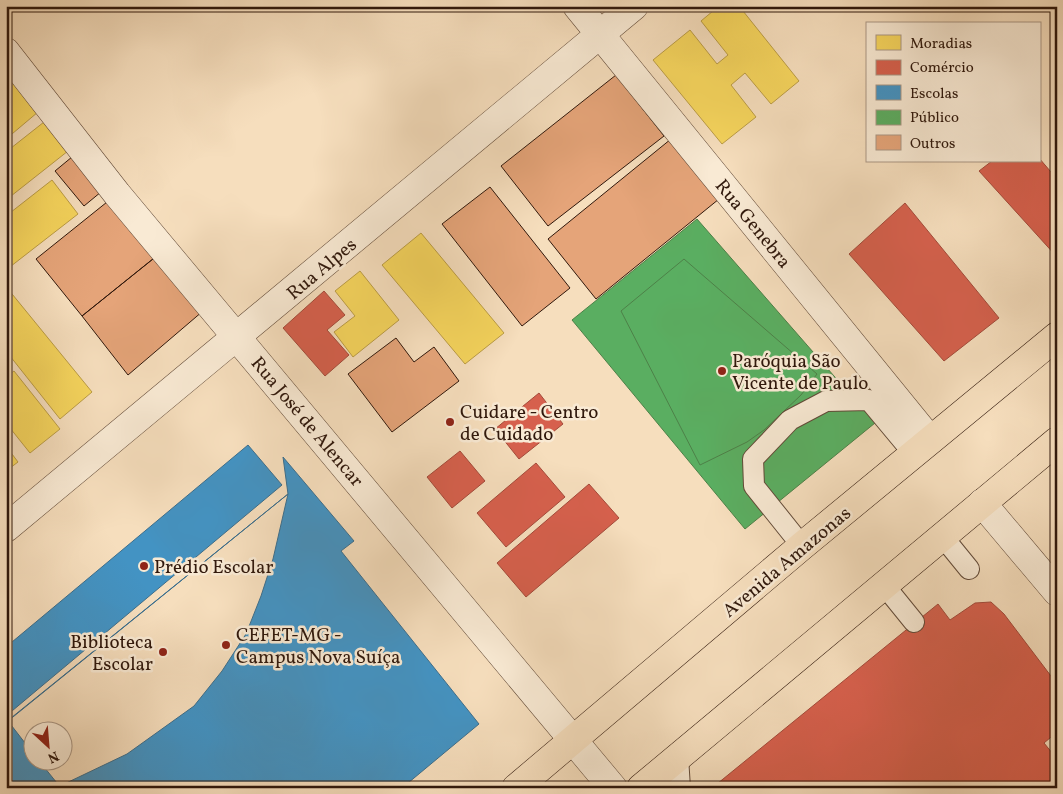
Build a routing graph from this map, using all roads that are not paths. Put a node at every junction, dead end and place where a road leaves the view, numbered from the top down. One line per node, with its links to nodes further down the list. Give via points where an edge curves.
1 (577, 6): 3 (street, Rua Genebra)
2 (634, 6): 3 (street, Rua Alpes)
3 (600, 34): 6 (street, Rua Alpes); 8 (street, Rua Genebra)
4 (6, 52): 6 (street, Rua José de Alencar, via 117,194)
5 (1057, 336): 8 (main road, Avenida Amazonas)
6 (238, 337): 10 (street, Rua Alpes); 17 (street, Rua José de Alencar)
7 (1057, 442): 9 (main road)
8 (922, 447): 12 (main road, Avenida Amazonas); 12 (lane, via 869,400 826,401 790,420 753,459 754,486)
9 (982, 503): 11 (main road); 15 (street)
10 (6, 528)
11 (943, 537): 13 (lane); 14 (main road)
12 (802, 546): 17 (main road, Avenida Amazonas)
13 (969, 569)
14 (884, 585): 16 (lane); 18 (main road)
15 (1057, 592)
16 (914, 622)
17 (572, 741): 19 (main road, Avenida Amazonas); 20 (street, Rua José de Alencar)
18 (678, 757): 21 (main road); 22 (lane)
19 (516, 788)
20 (613, 788)
21 (641, 788)
22 (680, 788)

